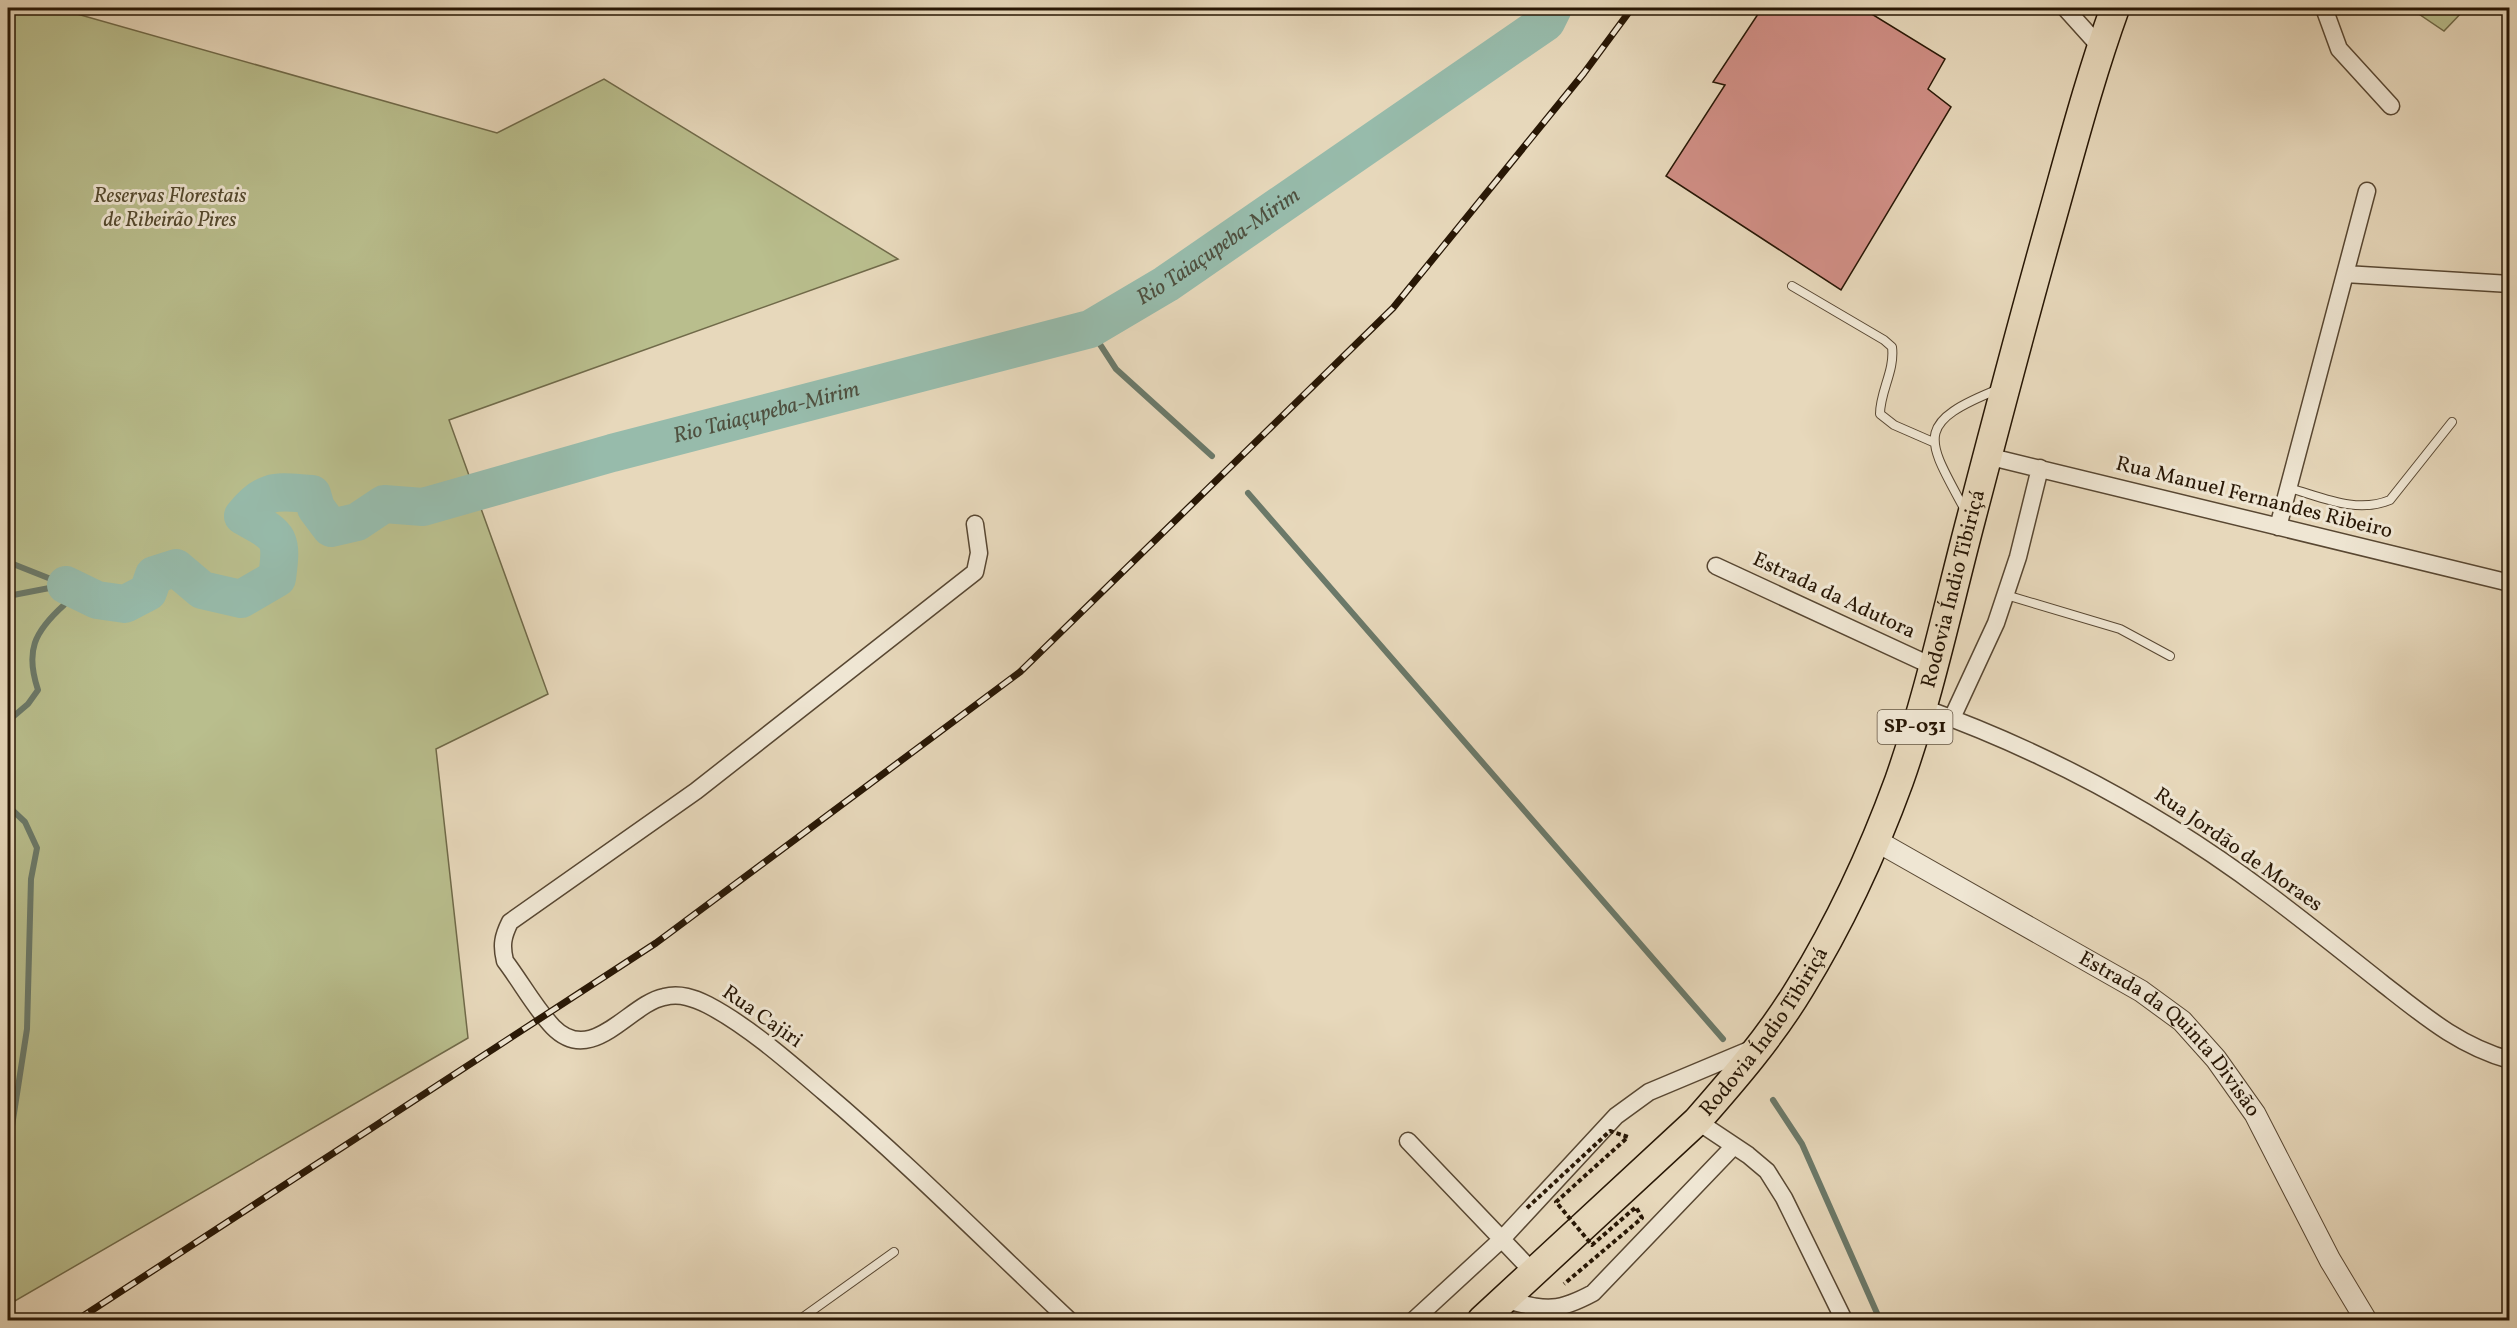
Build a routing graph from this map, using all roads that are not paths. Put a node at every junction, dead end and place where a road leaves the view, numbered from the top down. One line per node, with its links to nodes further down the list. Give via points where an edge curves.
1 (2115, 8): 4 (highway, Rodovia Índio Tibiriçá / SP-031)
2 (2324, 8): 5 (street, via 2339,49)
3 (2072, 10): 4 (street)
4 (2101, 48): 10 (highway, Rodovia Índio Tibiriçá / SP-031)
5 (2391, 106)
6 (2367, 191): 7 (street)
7 (2345, 274): 8 (street); 15 (street)
8 (2510, 284)
9 (1792, 285): 12 (lane, via 1892,347 1892,367 1880,414 1894,425)
10 (2007, 385): 12 (lane, via 1954,409 1942,420); 13 (highway, Rodovia Índio Tibiriçá / SP-031)
11 (2452, 422): 15 (lane, via 2390,500 2376,506 2358,507)
12 (1933, 442): 16 (lane)
13 (1987, 456): 14 (street, Rua Manuel Fernandes Ribeiro); 16 (highway, Rodovia Índio Tibiriçá / SP-031)
14 (2040, 468): 18 (street, Rua Manuel Fernandes Ribeiro); 21 (street)
15 (2289, 488): 18 (street)
16 (1971, 519): 23 (highway, Rodovia Índio Tibiriçá / SP-031)
17 (975, 524): 37 (street, Rua Cajiri, via 979,553 975,572 696,791 510,922 503,934 502,949 506,961 554,1028 568,1037 579,1040 606,1034 652,1000 666,996 695,999 713,1008 792,1065 861,1123)
18 (2278, 527): 20 (street, Rua Manuel Fernandes Ribeiro)
19 (1716, 566): 23 (street, Estrada da Adutora)
20 (2510, 583)
21 (2006, 595): 22 (lane, via 2120,629); 25 (street)
22 (2170, 656)
23 (1932, 666): 24 (highway, Rodovia Índio Tibiriçá / SP-031)
24 (1921, 707): 25 (street, Rua Jordão de Moraes); 26 (highway, Rodovia Índio Tibiriçá / SP-031, via 1900,779)
25 (1952, 718): 28 (street, Rua Jordão de Moraes, via 2047,759 2135,806 2268,894 2454,1038)
26 (1875, 840): 27 (highway, Rodovia Índio Tibiriçá / SP-031, via 1800,987); 41 (street, Estrada da Quinta Divisão, via 2141,992 2182,1021 2216,1059 2255,1114 2330,1260)
27 (1761, 1045): 29 (highway, Rodovia Índio Tibiriçá / SP-031); 32 (street, via 1657,1088 1631,1104)
28 (2510, 1060)
29 (1697, 1121): 31 (street); 34 (highway, Rodovia Índio Tibiriçá / SP-031)
30 (1408, 1141): 32 (street)
31 (1734, 1146): 35 (street, via 1593,1293 1572,1305 1547,1310); 40 (street, via 1767,1171)
32 (1502, 1239): 34 (street); 38 (street)
33 (894, 1252): 36 (lane)
34 (1534, 1273): 35 (highway, Rodovia Índio Tibiriçá / SP-031)
35 (1504, 1300): 39 (highway, Rodovia Índio Tibiriçá / SP-031)
36 (799, 1320)
37 (1069, 1320)
38 (1414, 1320)
39 (1482, 1320)
40 (1844, 1320)
41 (2366, 1320)

